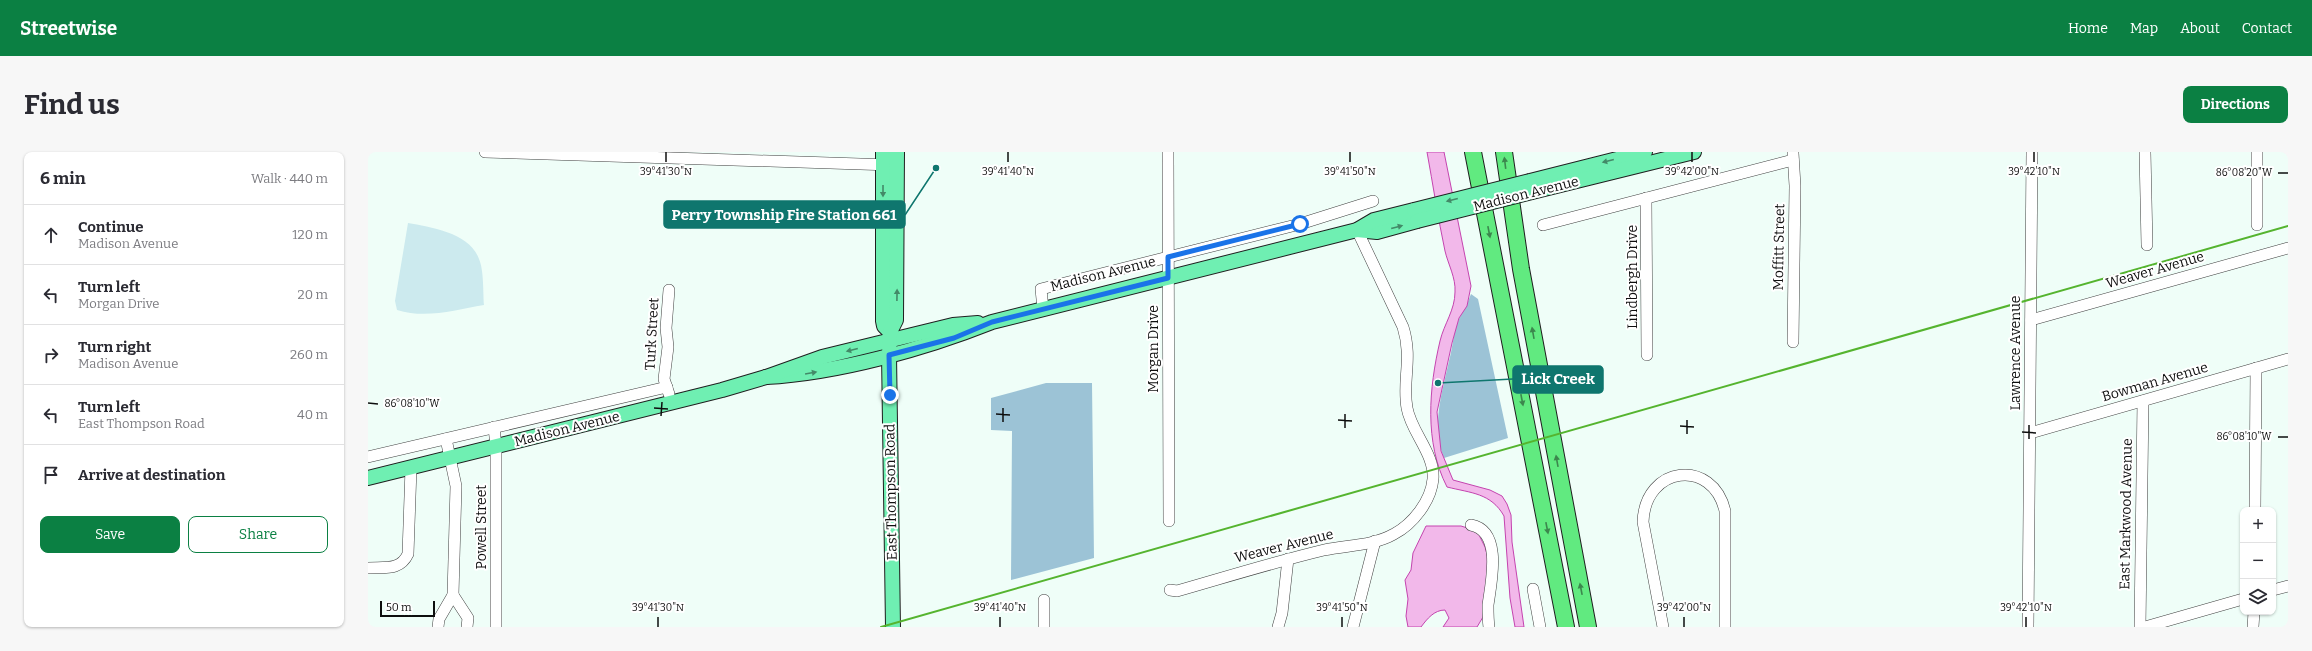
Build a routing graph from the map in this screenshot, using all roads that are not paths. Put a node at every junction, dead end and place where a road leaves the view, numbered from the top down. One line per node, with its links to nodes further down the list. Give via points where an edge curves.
1 (486, 152): 11 (street)
2 (1168, 152): 21 (street, Morgan Drive)
3 (1473, 152): 68 (highway, one-way to 68)
4 (1504, 152): 69 (highway, one-way to 4, via 1521,269)
5 (1644, 152): 13 (main road, Madison Avenue, one-way to 13)
6 (1694, 152): 13 (main road, Madison Avenue)
7 (2032, 152): 25 (street, Lawrence Avenue)
8 (2145, 152): 19 (street)
9 (2258, 152): 17 (street)
10 (1793, 156): 14 (street); 28 (street, Moffitt Street)
11 (883, 158): 12 (street); 27 (main road, East Thompson Road, one-way to 27, via 883,321)
12 (898, 158): 27 (main road, East Thompson Road, one-way to 12, via 896,320)
13 (1531, 186): 18 (main road, Madison Avenue, bridge, via 1415,216 1377,232)
14 (1646, 198): 16 (street); 30 (street, Lindbergh Drive)
15 (1373, 201): 21 (street, Madison Avenue, via 1300,224)
16 (1543, 225)
17 (2257, 225)
18 (1357, 230): 22 (main road, Madison Avenue); 48 (street, Weaver Avenue, via 1405,334 1409,354 1407,408 1432,468 1433,478 1426,501 1417,516 1389,537)
19 (2147, 245)
20 (2288, 248): 25 (street, Weaver Avenue)
21 (1168, 257): 22 (street, Morgan Drive); 24 (street, Madison Avenue, via 1041,289)
22 (1168, 278): 24 (main road, Madison Avenue); 46 (street, Morgan Drive)
23 (669, 290): 34 (street, Turk Street, via 666,328 668,346 664,379)
24 (1043, 309): 26 (main road, Madison Avenue)
25 (2031, 320): 38 (street, Lawrence Avenue)
26 (992, 322): 27 (main road, Madison Avenue, via 953,325); 29 (main road, Madison Avenue, via 954,338)
27 (890, 336): 29 (main road, East Thompson Road); 33 (main road, Madison Avenue, one-way to 33)
28 (1793, 342)
29 (889, 355): 33 (main road, Madison Avenue, one-way to 29, via 813,372); 62 (main road, East Thompson Road)
30 (1647, 355)
31 (2288, 359): 32 (street, Bowman Avenue)
32 (2256, 368): 35 (street, Bowman Avenue); 45 (street)
33 (766, 377): 36 (main road, Madison Avenue)
34 (667, 388): 36 (street, Turk Street); 37 (street, Madison Avenue)
35 (2143, 401): 38 (street, Bowman Avenue); 73 (street, East Markwood Avenue)
36 (670, 403): 40 (main road, Madison Avenue)
37 (494, 428): 39 (street, Madison Avenue); 40 (street, Powell Street)
38 (2030, 433): 72 (street, Lawrence Avenue)
39 (446, 439): 41 (street, Madison Avenue); 42 (street)
40 (496, 447): 42 (main road, Madison Avenue); 61 (street, Powell Street)
41 (368, 457)
42 (450, 458): 43 (main road, Madison Avenue); 55 (street, via 456,486)
43 (411, 468): 44 (main road, Madison Avenue); 50 (street, via 408,554 397,567)
44 (368, 478)
45 (2255, 507)
46 (1169, 521)
47 (1471, 525): 66 (street, via 1479,526 1485,533 1494,564 1488,604)
48 (1375, 541): 49 (street, Weaver Avenue); 65 (street)
49 (1288, 560): 54 (street, Weaver Avenue); 64 (street)
50 (368, 568)
51 (2288, 586): 53 (street)
52 (1533, 589): 67 (street)
53 (2276, 589)
54 (1170, 590)
55 (453, 595): 59 (street, via 439,619); 60 (street, via 468,618)
56 (1044, 600): 63 (street)
57 (2240, 600): 74 (street)
58 (2254, 615): 75 (street)
59 (438, 627)
60 (468, 627)
61 (496, 627)
62 (893, 627)
63 (1044, 627)
64 (1278, 627)
65 (1353, 627)
66 (1489, 627)
67 (1540, 627)
68 (1566, 627)
69 (1588, 627)
70 (1663, 627): 71 (street, via 1643,522 1646,503 1656,487 1673,477 1693,476 1712,486 1722,498 1725,511)
71 (1725, 627)
72 (2028, 627)
73 (2140, 627)
74 (2145, 627)
75 (2254, 627)

